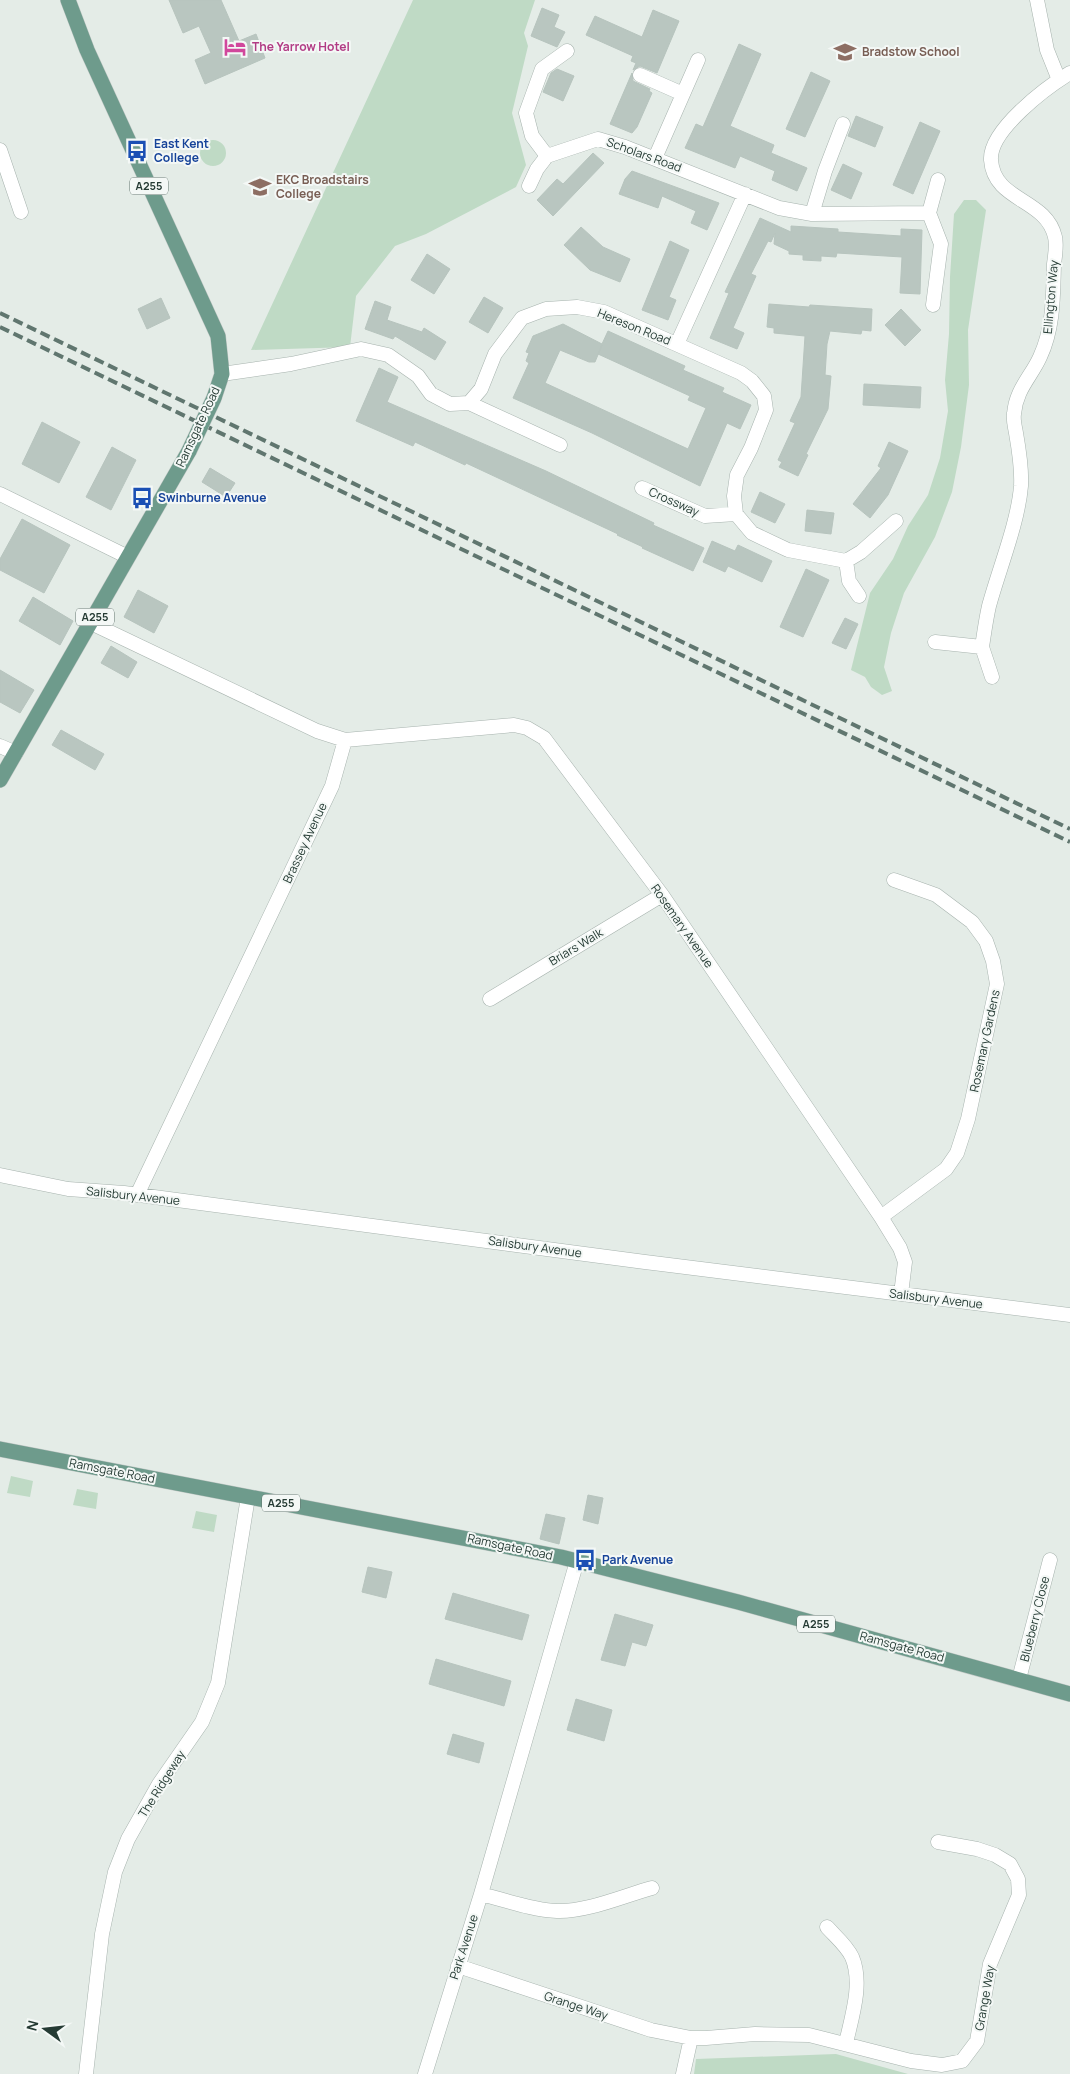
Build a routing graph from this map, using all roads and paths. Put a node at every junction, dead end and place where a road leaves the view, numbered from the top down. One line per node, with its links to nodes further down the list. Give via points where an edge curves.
1 (68, 0): 20 (main road, Ramsgate Road / A255, via 87,50 218,336)
2 (1037, 0): 6 (street, via 1047,50)
3 (567, 51): 10 (street, via 542,69 526,113 532,136)
4 (698, 60): 7 (street)
5 (640, 76): 7 (street)
6 (1064, 77): 32 (street, Ellington Way, via 1013,118 995,144 991,160 998,184 1048,218 1056,238 1052,317 1040,358 1022,385 1014,414 1021,486 1012,531 988,608)
7 (683, 94): 11 (street)
8 (844, 124): 17 (street)
9 (0, 150): 15 (street)
10 (547, 156): 11 (street, Scholars Road, via 598,139); 13 (street)
11 (655, 158): 14 (street, Scholars Road)
12 (938, 180): 16 (street)
13 (529, 186)
14 (744, 194): 17 (street, Scholars Road, via 779,208); 19 (street)
15 (21, 212)
16 (929, 213): 17 (street, Scholars Road); 18 (street, via 941,244)
17 (812, 214)
18 (933, 305)
19 (677, 344): 21 (street, Hereson Road, via 604,312 577,307 546,309 522,318 495,354 482,389); 25 (street, Hereson Road, via 741,373 764,396 766,410 737,475)
20 (222, 374): 21 (street, via 361,349 388,355 418,376 431,394 450,404); 27 (main road, Ramsgate Road / A255, bridge, via 189,451)
21 (469, 403): 22 (street)
22 (560, 445)
23 (642, 488): 25 (street, Crossway, via 705,516)
24 (0, 494): 27 (street)
25 (736, 514): 28 (street, via 752,534 788,550)
26 (896, 521): 28 (street)
27 (128, 557): 30 (main road, Ramsgate Road / A255)
28 (846, 562): 29 (street, via 849,581)
29 (859, 596)
30 (92, 623): 34 (street, via 317,731); 36 (main road, Ramsgate Road / A255)
31 (935, 642): 32 (street)
32 (982, 647): 33 (street, Ellington Way)
33 (992, 677)
34 (345, 740): 39 (street, Rosemary Avenue, via 514,725 527,728 544,738); 42 (street, Brassey Avenue, via 332,786)
35 (0, 746): 36 (street)
36 (16, 753): 37 (main road, Ramsgate Road / A255)
37 (0, 780)
38 (894, 880): 43 (street, Rosemary Gardens, via 936,895 972,922 986,941 997,984 958,1153 946,1169)
39 (662, 895): 40 (street, Briars Walk); 43 (street, Rosemary Avenue)
40 (490, 999)
41 (0, 1175): 42 (street, Salisbury Avenue, via 68,1189)
42 (138, 1195): 44 (street, Salisbury Avenue)
43 (881, 1217): 44 (street, Rosemary Avenue, via 905,1262)
44 (902, 1294): 45 (street, Salisbury Avenue)
45 (1070, 1315)
46 (0, 1449): 47 (main road, Ramsgate Road / A255)
47 (248, 1497): 49 (main road, Ramsgate Road / A255); 59 (street, The Ridgeway, via 218,1683 202,1722 159,1784 128,1839 115,1872 102,1934)
48 (1051, 1558): 50 (street, Blueberry Close)
49 (577, 1561): 50 (main road, Ramsgate Road / A255); 54 (street, Park Avenue)
50 (1019, 1679): 51 (main road, Ramsgate Road / A255)
51 (1070, 1694)
52 (938, 1842): 58 (street, Grange Way, via 995,1855 1010,1864 1018,1879 1019,1894 990,1964 977,2041 962,2061 942,2065)
53 (652, 1888): 54 (street, via 575,1910 556,1911)
54 (481, 1894): 56 (street, Park Avenue)
55 (827, 1927): 58 (street, via 851,1956 858,1974)
56 (458, 1966): 57 (street, Grange Way, via 651,2030); 60 (street, Park Avenue)
57 (691, 2038): 58 (street, Grange Way, via 809,2035); 61 (street)
58 (846, 2043)
59 (86, 2074)
60 (425, 2074)
61 (683, 2074)

